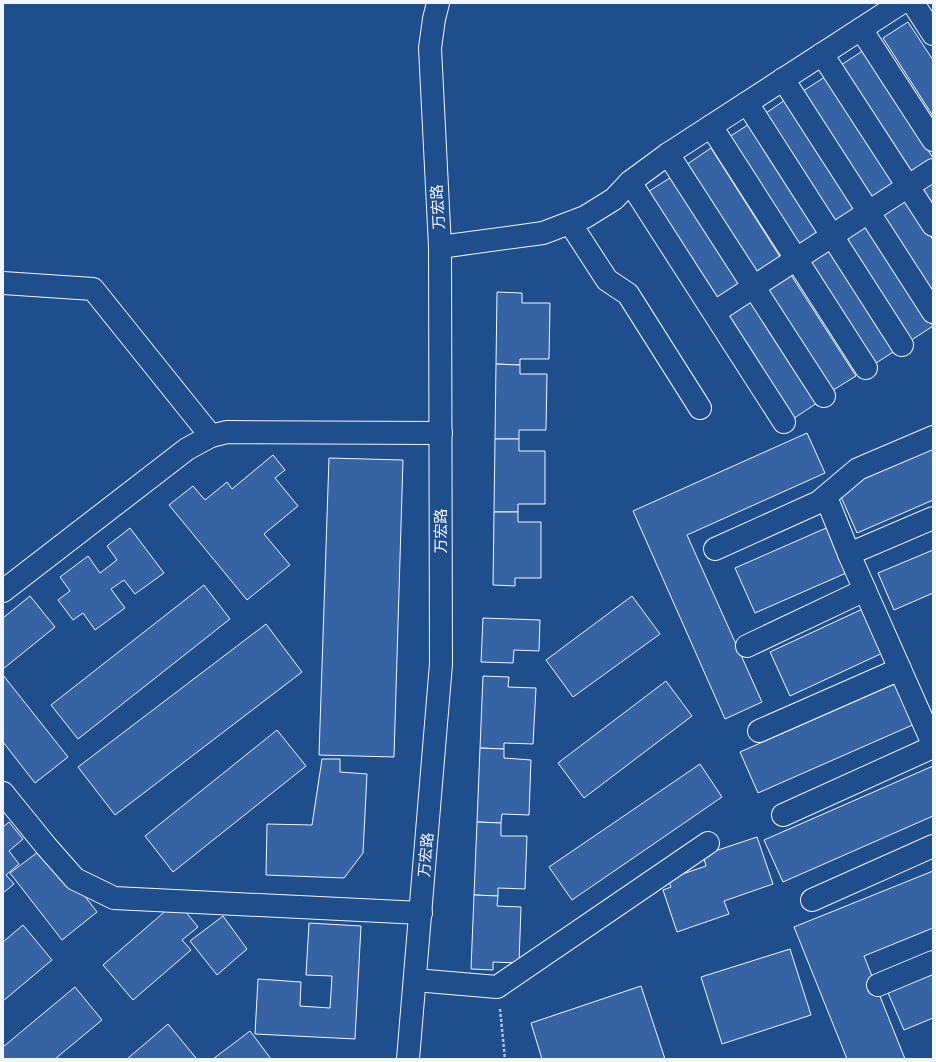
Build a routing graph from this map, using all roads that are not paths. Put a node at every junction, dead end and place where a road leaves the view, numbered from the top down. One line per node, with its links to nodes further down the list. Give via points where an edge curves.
1 (438, 3): 19 (street, 万宏路, via 430,48)
2 (901, 3): 4 (street)
3 (913, 3): 5 (street)
4 (861, 29): 6 (street); 10 (street)
5 (933, 34)
6 (822, 54): 7 (street); 14 (street)
7 (783, 79): 8 (street); 15 (street)
8 (747, 103): 9 (street); 18 (street)
9 (711, 126): 11 (street); 20 (street)
10 (933, 140)
11 (668, 154): 13 (street); 22 (street)
12 (933, 170): 14 (street)
13 (630, 182): 16 (street, via 614,198 585,217); 23 (street)
14 (908, 186): 15 (street); 17 (street)
15 (869, 212): 18 (street); 24 (street)
16 (570, 223): 19 (street, via 543,233); 28 (street, via 607,280 628,294)
17 (933, 225)
18 (833, 236): 20 (street); 25 (street)
19 (440, 246): 30 (street, 万宏路)
20 (797, 259): 22 (street); 26 (street)
21 (3, 283): 31 (street, via 92,289)
22 (754, 287): 23 (street); 27 (street)
23 (715, 312): 29 (street)
24 (933, 312)
25 (902, 345)
26 (866, 368)
27 (824, 396)
28 (700, 408)
29 (784, 422)
30 (441, 433): 31 (street, via 227,432); 48 (street, 万宏路, via 442,664)
31 (211, 436): 38 (street, via 187,449)
32 (933, 437): 33 (street, via 858,469)
33 (826, 497): 35 (street); 36 (street)
34 (933, 518): 36 (street)
35 (715, 549)
36 (849, 554): 37 (street)
37 (865, 590): 39 (street); 40 (street)
38 (3, 591)
39 (747, 646)
40 (900, 669): 41 (street); 42 (street)
41 (758, 731)
42 (933, 746): 44 (street)
43 (3, 793): 48 (street, via 75,879 114,898)
44 (783, 815)
45 (708, 843): 50 (street, via 498,987)
46 (933, 846): 47 (street)
47 (812, 900)
48 (421, 913): 50 (street, 万宏路)
49 (933, 962): 51 (street)
50 (415, 980): 52 (street, 万宏路)
51 (878, 985)
52 (408, 1059)

